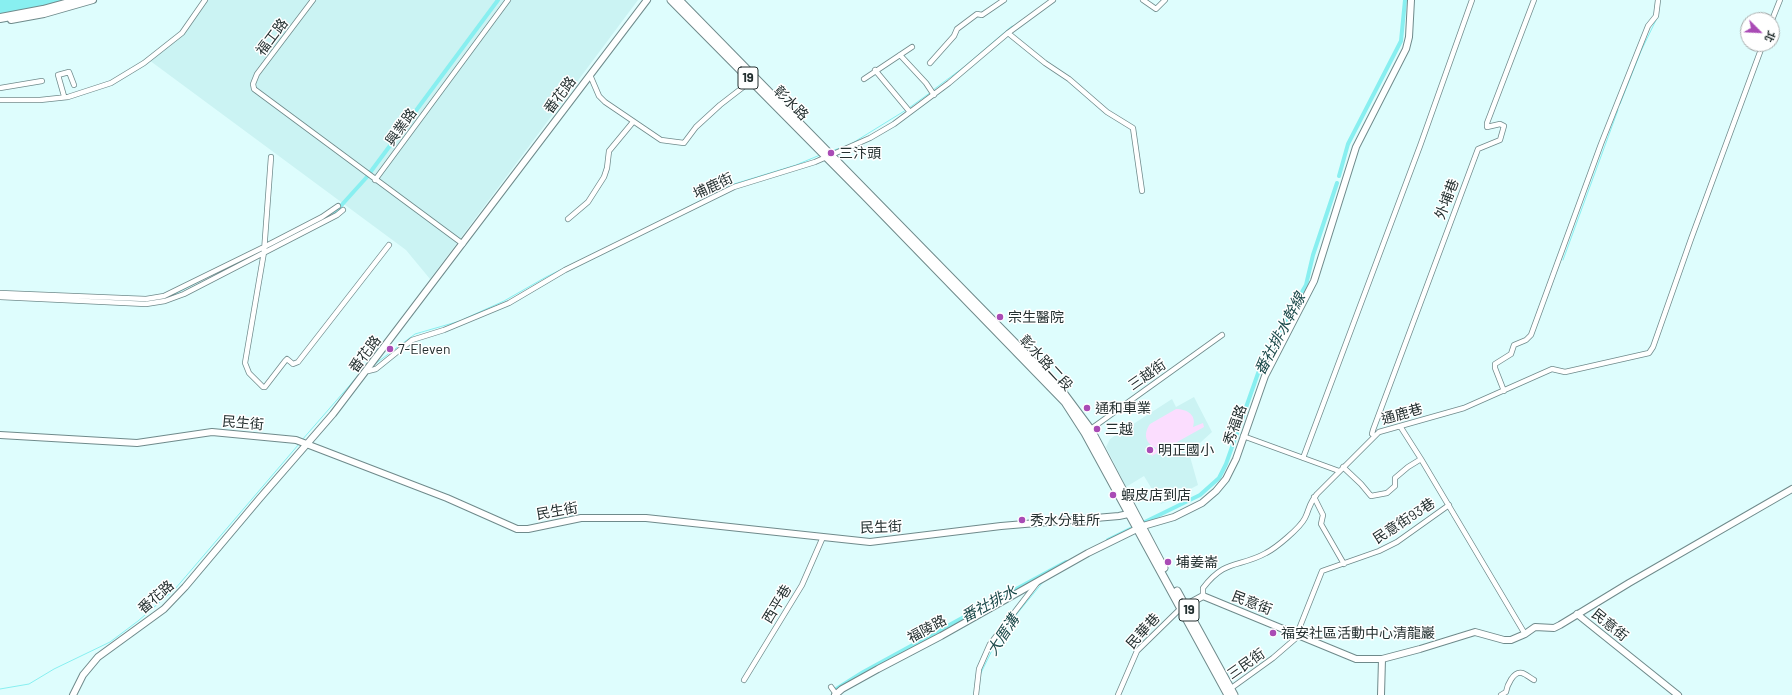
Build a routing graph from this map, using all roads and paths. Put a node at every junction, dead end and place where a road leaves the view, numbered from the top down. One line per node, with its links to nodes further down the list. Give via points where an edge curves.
1 (80, 0): 19 (highway)
2 (93, 0): 20 (street, via 44,14)
3 (206, 0): 34 (street, via 182,33 144,63 111,83 90,91)
4 (313, 0): 40 (street, 福工路, via 258,74 253,84 254,89)
5 (508, 0): 40 (street, 興業路)
6 (647, 0): 27 (street, 番花路)
7 (671, 0): 30 (main road, 彰水路 / 19)
8 (680, 0): 38 (main road, 彰水路 / 19)
9 (1004, 0): 25 (street, via 957,29 954,36)
10 (1053, 0): 21 (street, 埔鹿街)
11 (1143, 0): 12 (street, via 1156,9)
12 (1165, 0)
13 (1411, 0): 55 (street, 秀福路, via 1406,49 1356,147 1314,281 1265,376)
14 (1472, 0): 58 (street)
15 (1534, 0): 56 (street, 外埔巷, via 1487,123 1488,127 1500,124 1504,126 1500,140 1478,149 1373,430 1372,434)
16 (1658, 0): 51 (street, via 1656,16 1648,26 1616,105 1531,335 1514,345 1511,354 1495,364 1494,368)
17 (1780, 0): 18 (street)
18 (1775, 12)
19 (0, 18)
20 (0, 22)
21 (1008, 33): 33 (street, 埔鹿街); 41 (street, via 1069,79 1107,112 1133,128)
22 (912, 47): 24 (street)
23 (1760, 52): 51 (street, 通鹿巷, via 1654,347 1649,353 1565,372 1552,369)
24 (900, 55): 26 (street); 33 (street)
25 (930, 63)
26 (875, 70): 28 (street); 36 (street)
27 (590, 75): 37 (street, via 599,96); 44 (street, 番花路)
28 (864, 79)
29 (42, 81): 32 (street)
30 (751, 81): 37 (street, via 696,127 684,143 660,140); 38 (main road, 彰水路 / 19)
31 (74, 85): 34 (street, via 69,72 58,75)
32 (0, 88)
33 (934, 95): 36 (street, 埔鹿街)
34 (64, 96): 35 (street, via 40,100)
35 (0, 100)
36 (910, 112): 38 (street, 埔鹿街, via 870,138 849,149)
37 (633, 122): 43 (street, via 608,152 604,177 588,202)
38 (829, 155): 50 (street, 埔鹿街, via 815,162 734,187 565,270 509,303 444,330 412,340 376,369); 53 (main road, 彰水路二段 / 19, via 997,327)
39 (271, 157): 46 (street)
40 (375, 180): 44 (street)
41 (1142, 191)
42 (340, 208): 46 (street)
43 (568, 219)
44 (463, 244): 50 (street, 番花路)
45 (389, 245): 46 (street, via 298,362 293,364 285,360 265,387 249,373 245,364)
46 (264, 249): 47 (street, via 164,296 146,299); 48 (street, via 184,294 160,302 146,304)
47 (0, 293)
48 (0, 297)
49 (1222, 335): 53 (street, 三越街)
50 (368, 370): 57 (street, 番花路, via 334,414)
51 (1504, 391): 52 (street, 通鹿巷, via 1464,408)
52 (1400, 426): 56 (street, 通鹿巷, via 1379,432); 59 (street)
53 (1088, 431): 64 (main road, 彰水路二段 / 19)
54 (0, 435): 57 (street, 民生街, via 137,443 212,432 296,440)
55 (1243, 436): 58 (street); 65 (street, 秀福路, via 1236,459 1226,479 1216,491 1202,503 1174,517)
56 (1375, 436): 60 (street, 通鹿巷)
57 (306, 444): 66 (street, 民生街, via 447,498 517,529 581,518 646,518); 80 (street, 番花路, via 186,587 164,609 98,657 83,675)
58 (1303, 458): 60 (street)
59 (1421, 460): 60 (street, via 1395,478 1395,486 1386,493 1371,496 1361,484); 63 (street)
60 (1341, 469): 62 (street, 通鹿巷)
61 (1792, 489): 71 (street)
62 (1314, 497): 67 (street, via 1323,515 1321,524); 69 (street, 通鹿巷, via 1299,526 1266,553 1216,572 1203,588)
63 (1449, 505): 67 (street, 民意街93巷, via 1397,542 1379,552); 73 (street)
64 (1132, 513): 65 (main road, 彰水路二段 / 19); 66 (street, 民生街, via 1001,526 890,541 870,542)
65 (1139, 526): 68 (street, 福陵路); 70 (main road, 彰水路二段 / 19)
66 (823, 537): 75 (street, 西平巷, via 802,585)
67 (1344, 564): 72 (street, 民意街93巷, via 1322,570)
68 (1040, 580): 79 (street, 福陵路, via 878,668); 81 (street, via 990,644 979,669)
69 (1203, 596): 70 (street); 72 (street, 民意街)
70 (1184, 606): 78 (main road, 彰水路二段 / 19); 82 (street, 民華巷, via 1137,651)
71 (1577, 614): 73 (street, 民意街, via 1554,628 1535,627); 86 (street, 民意街)
72 (1297, 634): 74 (street, 民意街, via 1356,659); 78 (street, 三民街, via 1287,648)
73 (1525, 634): 74 (street, 民意街, via 1504,640 1475,632)
74 (1382, 659): 84 (street)
75 (744, 680)
76 (1534, 680): 85 (street, via 1519,673 1509,681 1506,692)
77 (831, 688): 79 (street)
78 (1228, 692): 83 (main road, 彰水路二段 / 19)
79 (836, 694)
80 (73, 695)
81 (976, 695)
82 (1118, 695)
83 (1234, 695)
84 (1381, 695)
85 (1501, 695)
86 (1678, 695)

